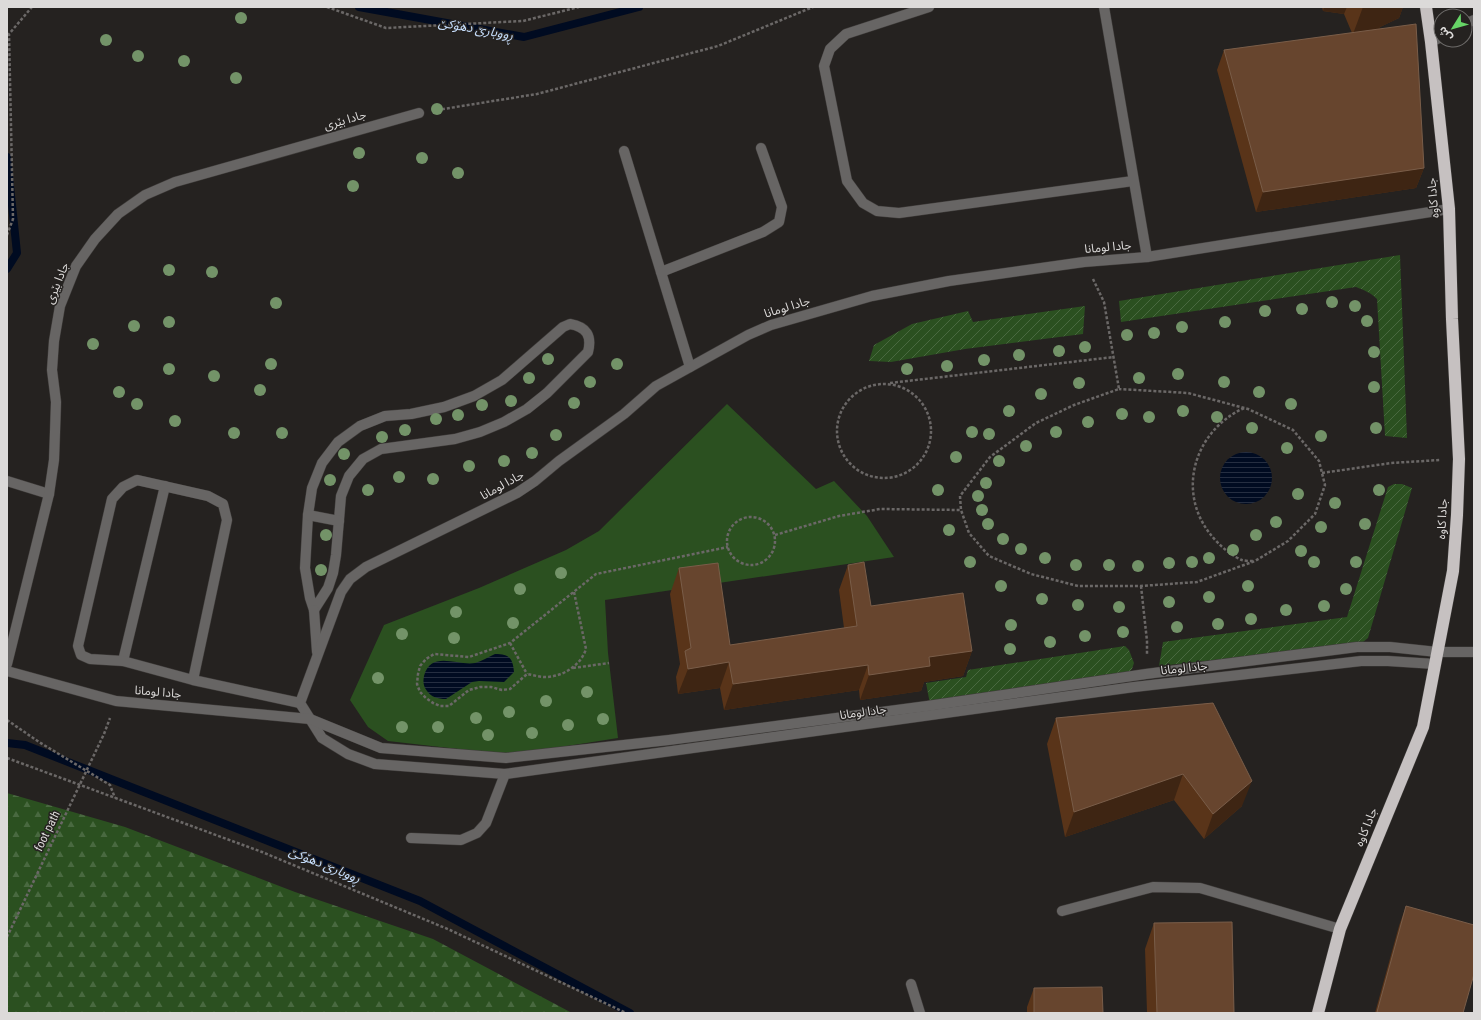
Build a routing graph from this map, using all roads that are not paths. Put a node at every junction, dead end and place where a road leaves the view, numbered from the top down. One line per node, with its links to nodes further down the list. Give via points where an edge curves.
1 (929, 7): 9 (street, via 846,34 830,49 824,66 847,181 863,203 877,211 899,213)
2 (1104, 7): 9 (street)
3 (1426, 7): 4 (highway, جادا کاوه)
4 (1433, 30)
5 (1437, 48): 10 (highway, جادا کاوه)
6 (419, 113): 16 (street, جادا بێری, via 175,182 145,195 118,214 95,239 76,266 60,306 52,370 56,402 54,460)
7 (761, 148): 12 (street, via 782,207 779,222 763,232)
8 (624, 151): 12 (street)
9 (1133, 181): 11 (street)
10 (1449, 209): 11 (street, جادا لومانا); 22 (highway, جادا کاوه, via 1459,459 1453,571)
11 (1147, 257): 13 (street, جادا لومانا, via 1084,262 949,281 872,296 771,325)
12 (661, 272): 13 (street)
13 (690, 367): 21 (street, جادا لومانا, via 656,386 624,414 517,493 366,567 350,579 341,592)
14 (7, 482): 16 (street)
15 (165, 486): 23 (street); 23 (street, via 137,480 123,487 112,499 78,646 81,655 90,659); 26 (street, via 208,496 223,504 227,520)
16 (49, 494): 24 (street, جادا بێری)
17 (308, 515): 18 (street); 18 (street, via 312,488 322,463 338,442 360,426 385,416 444,407 474,396 502,380 563,327 570,324 585,330 590,344 588,352 547,393 504,422 455,439 381,449 362,459 349,476 341,496); 19 (street, via 305,568)
18 (339, 521): 19 (street, via 333,573 328,588)
19 (314, 610): 21 (street)
20 (1474, 652): 22 (street)
21 (317, 658): 27 (street, جادا لومانا)
22 (1436, 658): 28 (street, جادا لومانا, via 1390,647 1357,647 677,739 506,758 381,748); 29 (street, جادا لومانا, via 1361,661 1134,687); 32 (highway, جادا کاوه, via 1423,727)
23 (123, 662): 26 (street)
24 (7, 664)
25 (7, 672): 28 (street, جادا لومانا, via 116,701)
26 (194, 680): 27 (street)
27 (300, 703): 28 (street, جادا لومانا)
28 (310, 719): 29 (street, جادا لومانا, via 322,738 348,754 374,764)
29 (505, 774): 30 (street, via 486,822 477,834 461,840)
30 (411, 838)
31 (1062, 911): 32 (street, via 1153,887 1200,888)
32 (1340, 929): 35 (highway, جادا کاوه)
33 (911, 984): 34 (street)
34 (920, 1013)
35 (1318, 1013)

